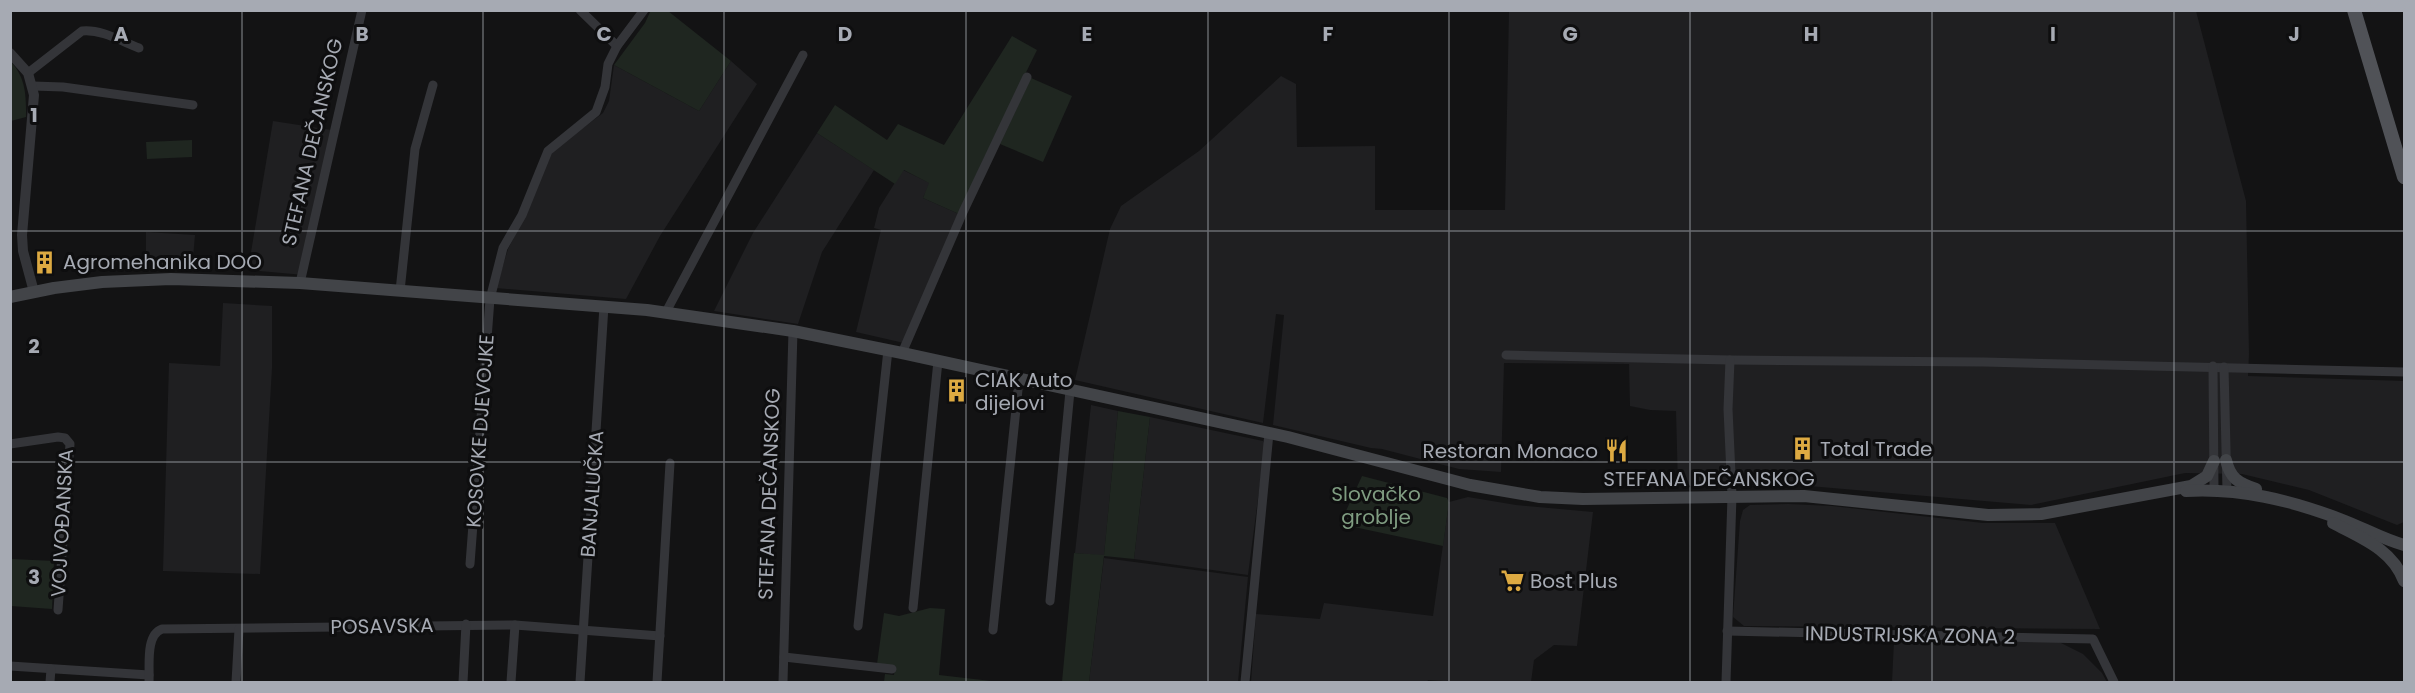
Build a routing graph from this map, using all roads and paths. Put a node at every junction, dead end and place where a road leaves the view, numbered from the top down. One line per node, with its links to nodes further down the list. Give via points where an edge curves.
1 (362, 10): 15 (street, STEFANA DEČANSKOG)
2 (580, 10): 5 (street)
3 (644, 10): 5 (street, KOSOVKE DJEVOJKE)
4 (2354, 10): 14 (main road)
5 (617, 46): 19 (street, KOSOVKE DJEVOJKE, via 608,64 596,112 548,151 522,215 503,248)
6 (139, 48): 9 (street, via 82,31)
7 (10, 53): 9 (street)
8 (803, 55): 21 (street)
9 (28, 73): 12 (street)
10 (1027, 77): 24 (street)
11 (433, 85): 16 (street, via 416,149)
12 (33, 86): 13 (street); 17 (street, via 22,236)
13 (193, 105)
14 (2404, 177)
15 (300, 282): 16 (main road, STEFANA DEČANSKOG); 17 (main road, STEFANA DEČANSKOG, via 161,279 102,282)
16 (400, 291): 19 (main road, STEFANA DEČANSKOG)
17 (34, 292): 18 (main road, STEFANA DEČANSKOG)
18 (10, 297)
19 (490, 299): 20 (main road, STEFANA DEČANSKOG); 43 (street, KOSOVKE DJEVOJKE)
20 (604, 306): 21 (main road, STEFANA DEČANSKOG); 52 (street, BANJALUČKA)
21 (666, 312): 22 (main road, STEFANA DEČANSKOG)
22 (793, 331): 23 (main road, STEFANA DEČANSKOG); 56 (street, STEFANA DEČANSKOG)
23 (888, 350): 24 (main road, STEFANA DEČANSKOG); 50 (street)
24 (902, 353): 27 (main road, STEFANA DEČANSKOG)
25 (1506, 355): 26 (street)
26 (1730, 360): 28 (street); 39 (street)
27 (938, 361): 30 (main road, STEFANA DEČANSKOG); 46 (street)
28 (2218, 367): 29 (street); 34 (street)
29 (2404, 372)
30 (1019, 380): 31 (main road, STEFANA DEČANSKOG); 53 (street)
31 (1070, 391): 32 (main road, STEFANA DEČANSKOG); 45 (street)
32 (1269, 433): 39 (main road, STEFANA DEČANSKOG, via 1470,485 1540,497); 68 (street)
33 (10, 444): 47 (street, VOJVOĐANSKA, via 58,437 70,444)
34 (2220, 460): 36 (street); 37 (street); 38 (main road, via 2202,481); 40 (main road, via 2239,483)
35 (670, 463): 55 (street)
36 (2214, 489): 37 (main road); 38 (main road)
37 (2228, 491): 40 (main road)
38 (2155, 494): 39 (main road, STEFANA DEČANSKOG, via 2041,514 1988,515 1842,498)
39 (1732, 496): 54 (street)
40 (2290, 503): 41 (main road)
41 (2306, 507): 42 (main road); 44 (main road, via 2386,554)
42 (2404, 546)
43 (470, 564)
44 (2404, 581)
45 (1050, 601)
46 (913, 608)
47 (58, 610)
48 (466, 624): 49 (street, POSAVSKA); 51 (street, POSAVSKA); 63 (street)
49 (515, 625): 52 (street, POSAVSKA); 64 (street)
50 (858, 626)
51 (239, 629): 60 (street, POSAVSKA, via 156,631 151,638); 62 (street)
52 (584, 629): 55 (street, POSAVSKA); 65 (street, BANJALUČKA)
53 (993, 630)
54 (1727, 632): 69 (street); 70 (street, INDUSTRIJSKA ZONA 2, via 2093,639)
55 (660, 636): 66 (street)
56 (784, 657): 59 (street); 67 (street, STEFANA DEČANSKOG)
57 (10, 666): 58 (street)
58 (51, 669): 60 (street); 61 (street)
59 (892, 669)
60 (149, 679)
61 (50, 682)
62 (236, 682)
63 (463, 682)
64 (511, 682)
65 (580, 682)
66 (657, 682)
67 (783, 682)
68 (1245, 682)
69 (1726, 682)
70 (2115, 682)

